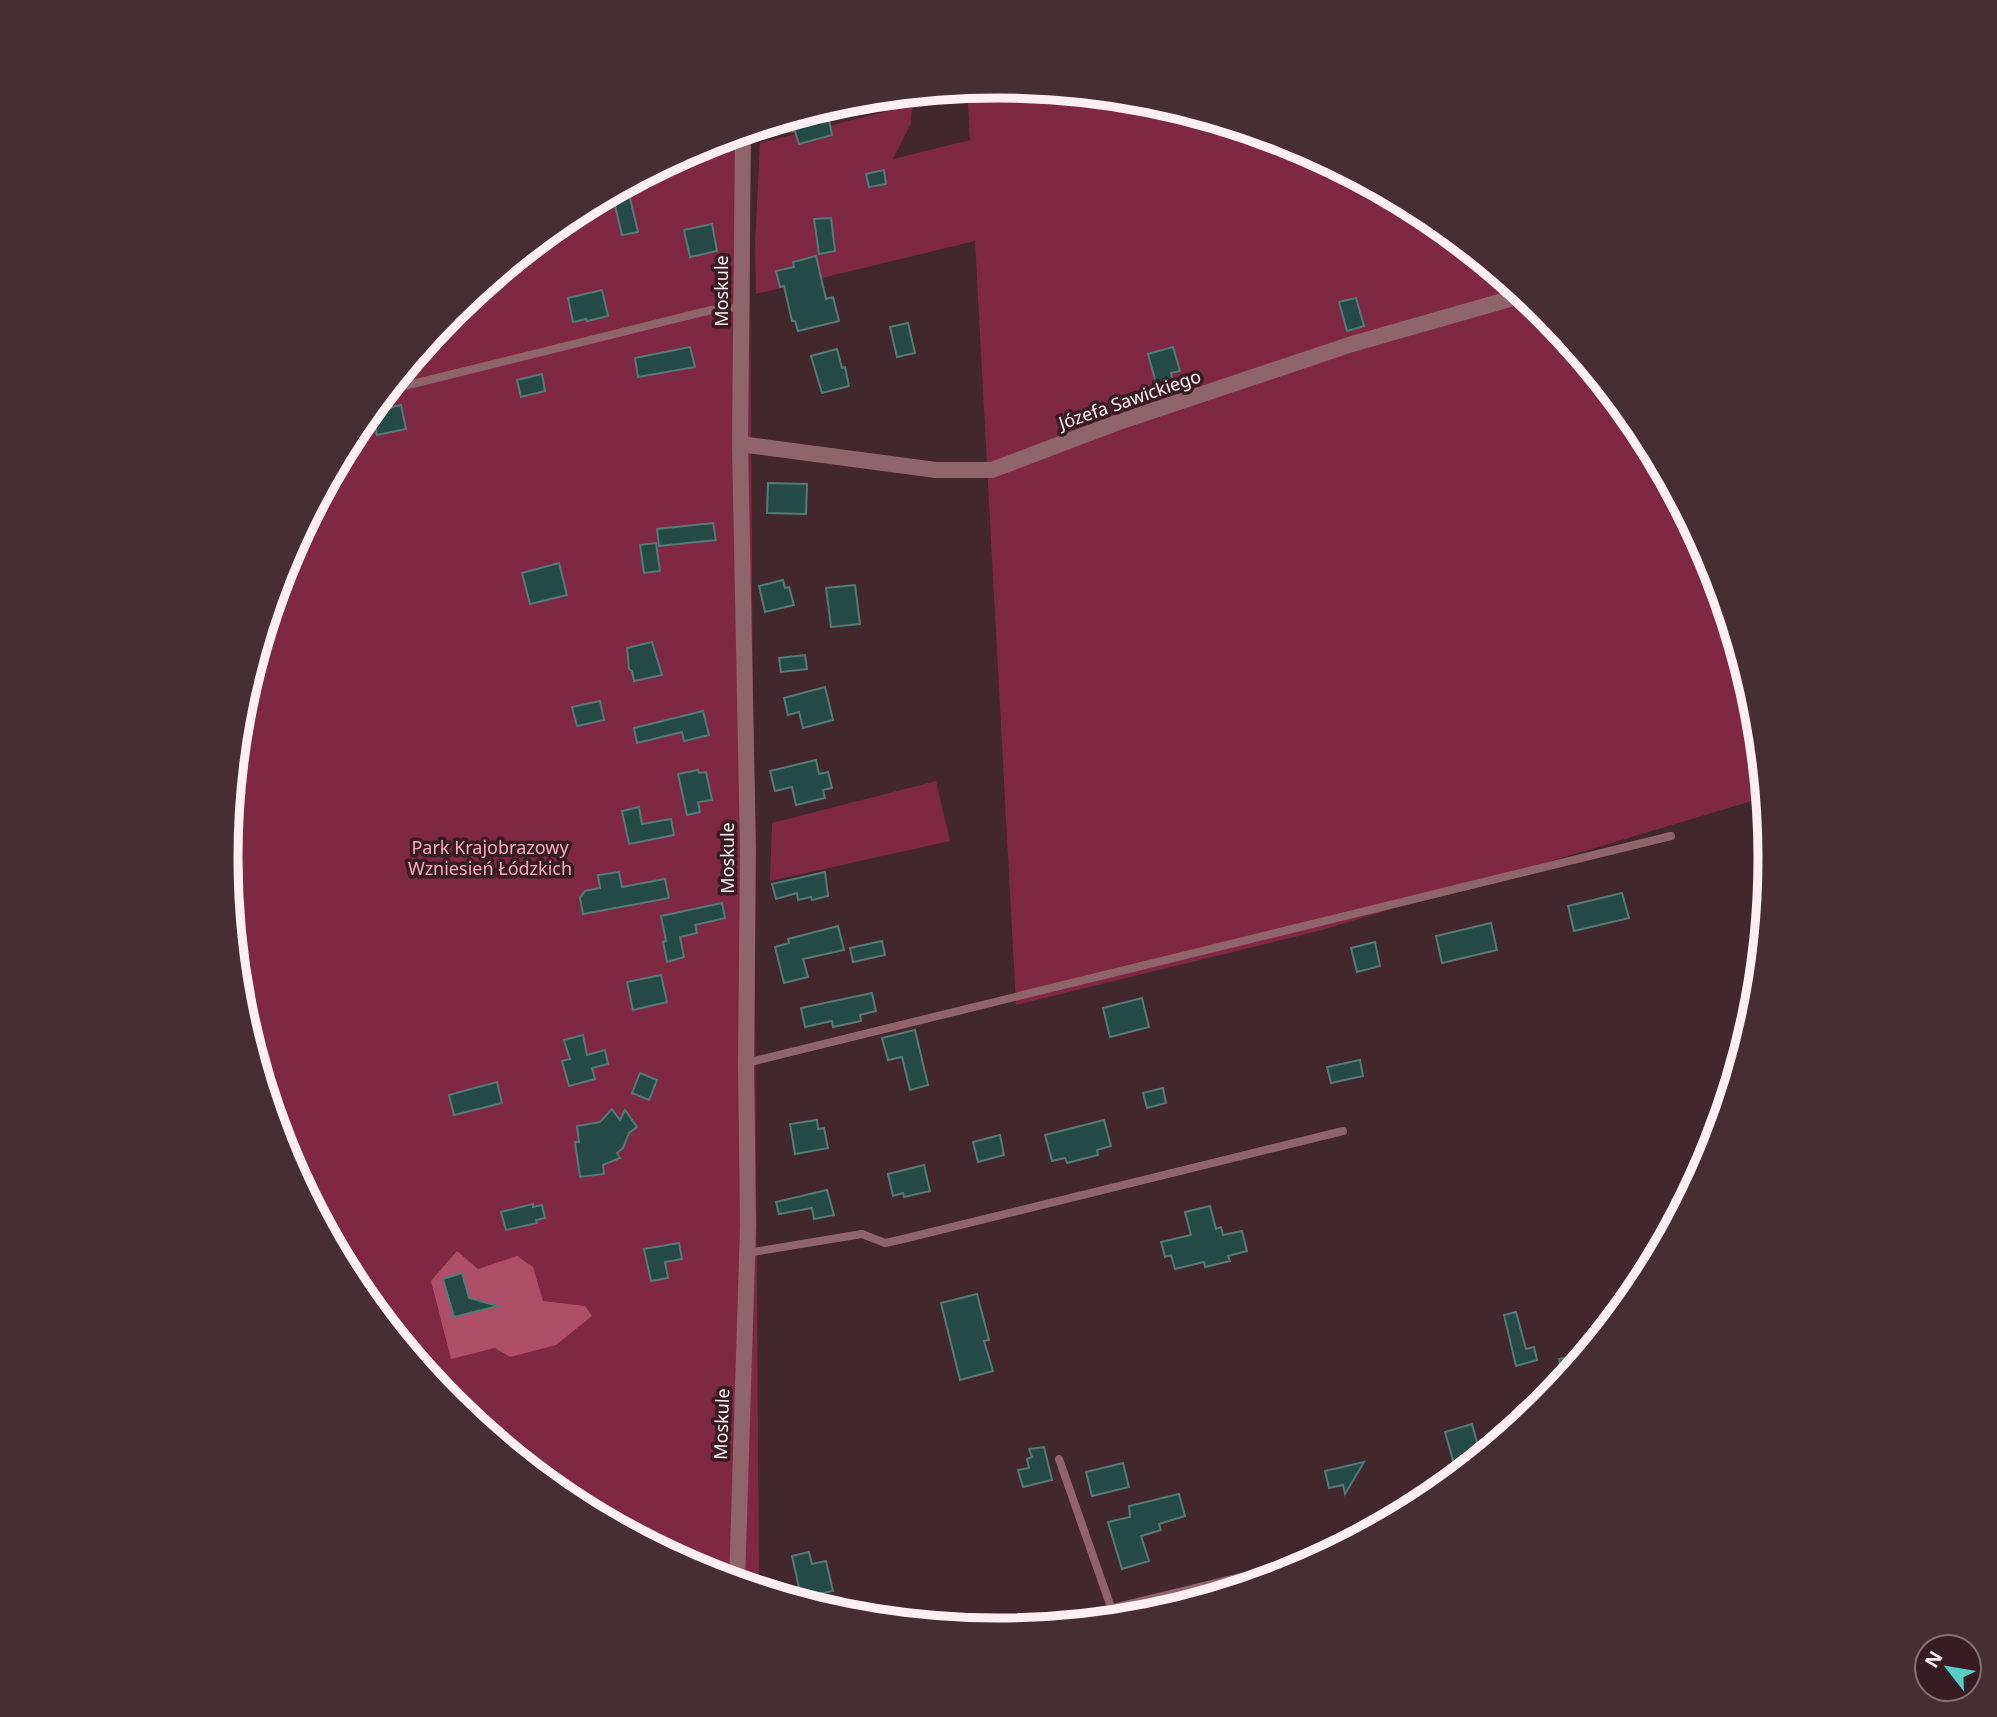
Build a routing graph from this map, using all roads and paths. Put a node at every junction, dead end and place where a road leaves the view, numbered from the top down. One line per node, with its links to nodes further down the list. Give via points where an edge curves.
1 (743, 142): 3 (street, Moskule)
2 (1512, 298): 5 (street, Józefa Sawickiego, via 1352,344 992,470 936,470)
3 (741, 307): 4 (lane, via 711,310); 5 (street, Moskule)
4 (403, 386)
5 (740, 444): 7 (street, Moskule, via 748,849)
6 (1671, 836): 7 (lane)
7 (746, 1063): 9 (street, Moskule)
8 (1343, 1131): 9 (lane, via 885,1243 862,1234)
9 (747, 1253): 11 (street, Moskule)
10 (1059, 1459): 12 (lane)
11 (737, 1573)
12 (1112, 1610)

